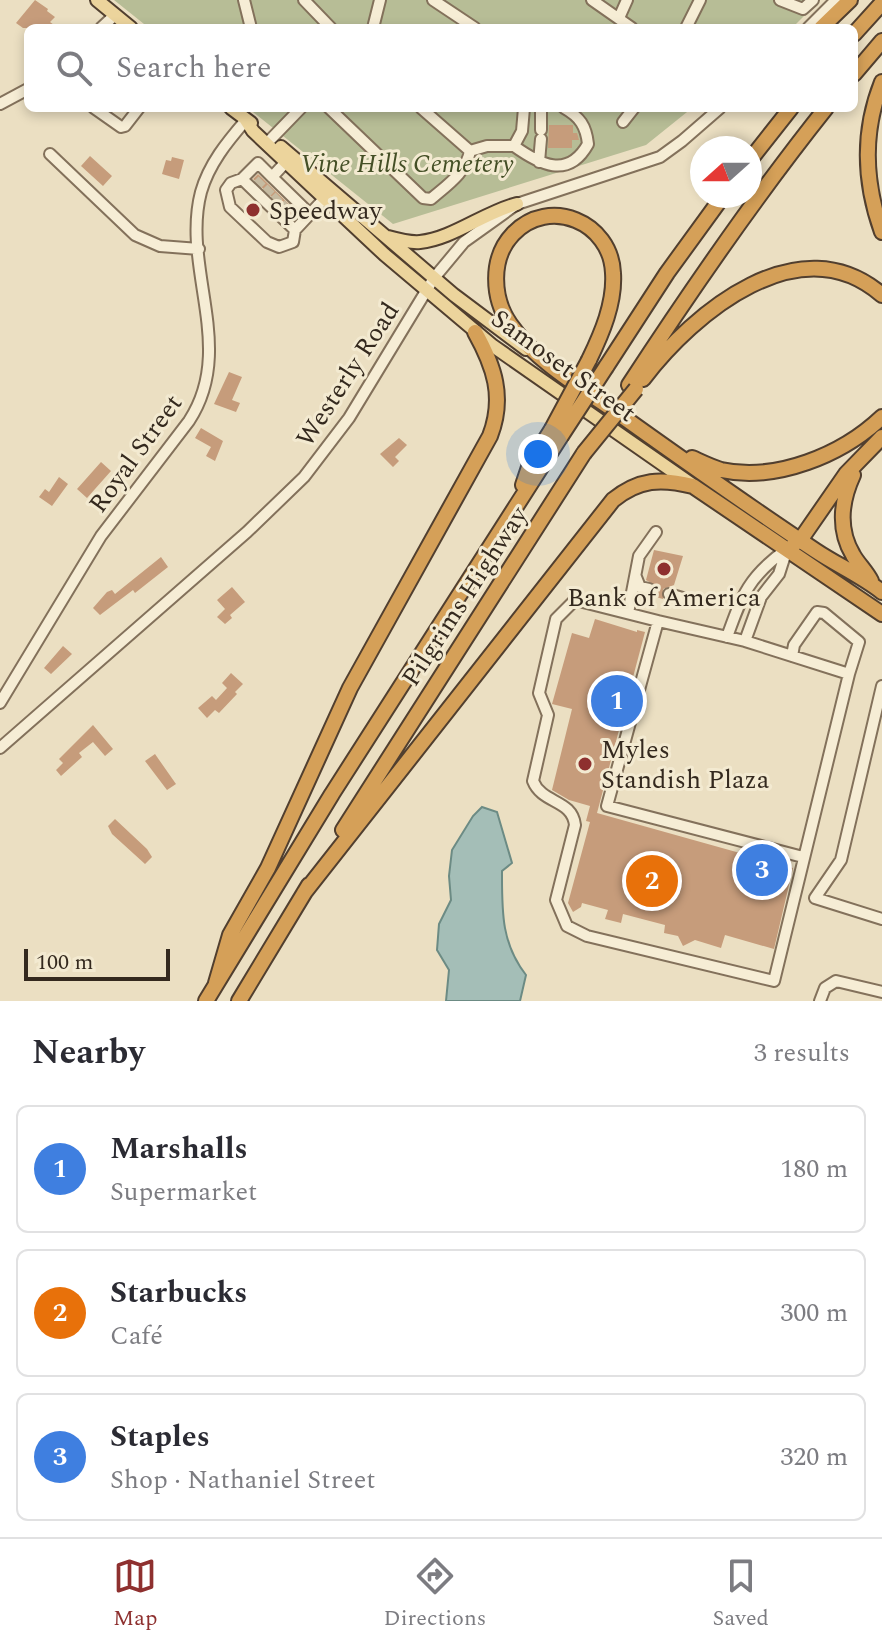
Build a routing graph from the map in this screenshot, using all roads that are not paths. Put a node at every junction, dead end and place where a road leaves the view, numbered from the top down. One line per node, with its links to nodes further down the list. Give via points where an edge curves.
1 (97, 0): 14 (main road)
2 (244, 0): 18 (street)
3 (304, 0): 19 (street)
4 (380, 0): 20 (street)
5 (433, 0): 21 (street)
6 (592, 0): 15 (street)
7 (627, 0): 15 (street)
8 (700, 0): 23 (street)
9 (780, 0): 10 (street, via 803,9)
10 (813, 0)
11 (836, 0): 24 (street)
12 (850, 0): 25 (highway)
13 (882, 3): 26 (highway)
14 (115, 15): 16 (street); 17 (main road)
15 (619, 18): 22 (street)
16 (105, 24)
17 (126, 24)
18 (250, 24)
19 (327, 24)
20 (374, 24)
21 (469, 24)
22 (627, 24)
23 (688, 24)
24 (812, 24)
25 (825, 24)
26 (858, 30)
27 (882, 41): 28 (highway)
28 (858, 69)
29 (882, 82): 61 (highway, via 871,117 867,161)
30 (24, 91): 31 (street)
31 (0, 104)
32 (100, 112): 33 (street, via 121,127)
33 (136, 112)
34 (236, 112): 45 (main road, Samoset Street)
35 (297, 112): 47 (street)
36 (333, 112): 50 (street, via 423,198 431,199 460,173)
37 (426, 112): 50 (street)
38 (524, 112): 49 (street)
39 (541, 112): 53 (street)
40 (571, 112): 53 (street, via 586,129 588,144 569,164)
41 (631, 112): 46 (street)
42 (715, 112): 57 (street, Westerly Road, via 660,157)
43 (788, 112): 48 (highway)
44 (823, 112): 69 (highway, via 708,265)
45 (246, 120): 47 (main road, Samoset Street); 52 (main road, Samoset Street); 63 (street, Royal Street, via 205,180 197,214)
46 (623, 122)
47 (271, 139): 62 (main road, Samoset Street)
48 (762, 145)
49 (514, 146): 50 (street); 53 (street)
50 (470, 151)
51 (50, 154): 63 (street, via 135,235 168,248)
52 (286, 162): 55 (street); 56 (main road, Samoset Street)
53 (539, 162)
54 (242, 179): 55 (street, via 258,163); 60 (street); 60 (street, via 231,183 226,200 248,225 279,247 293,242)
55 (278, 186): 59 (street)
56 (324, 199): 59 (street); 65 (main road, Samoset Street)
57 (517, 204): 62 (main road, via 430,241); 64 (street, Westerly Road, via 464,242)
58 (714, 208): 71 (highway, bridge)
59 (310, 214): 60 (street)
60 (295, 230)
61 (882, 232)
62 (386, 237): 64 (main road, Samoset Street)
63 (199, 249): 92 (street, Royal Street, via 208,350 207,384 200,401 101,536)
64 (434, 278): 65 (street, Westerly Road); 68 (main road, Samoset Street)
65 (427, 290): 67 (main road, Samoset Street); 93 (street, Westerly Road, via 349,418 304,477)
66 (882, 295): 69 (highway, via 856,277 820,269 768,278 698,320)
67 (475, 332): 75 (main road, Samoset Street); 97 (highway, via 498,387 490,436 357,675 268,868 230,935)
68 (551, 367): 71 (highway, bridge, via 511,326 501,308 497,265 505,244 522,226 543,216 562,216 579,220 600,236 613,272 603,329); 73 (highway, Samoset Street)
69 (632, 387): 95 (highway, Pilgrims Highway, bridge, via 584,453)
70 (882, 417): 73 (highway, via 827,454 784,468 724,470)
71 (557, 432): 97 (highway, Pilgrims Highway, via 530,464 517,505)
72 (882, 437): 74 (highway)
73 (672, 452): 77 (highway, Samoset Street)
74 (860, 461): 77 (highway); 81 (highway, via 846,492 842,522 848,546)
75 (693, 486): 78 (highway, Samoset Street); 95 (highway, via 649,480 613,500)
76 (656, 532): 79 (street, via 639,556)
77 (801, 539): 78 (highway); 81 (highway, Samoset Street)
78 (787, 549): 85 (highway, Samoset Street); 87 (street, via 765,564 743,593); 88 (street)
79 (635, 575): 80 (street, via 640,587); 84 (street)
80 (649, 589)
81 (878, 589)
82 (669, 594): 83 (street)
83 (686, 599)
84 (628, 613): 86 (street); 94 (street, via 575,600 556,619 539,693 548,715 533,781 545,796 572,811 575,825 556,900 567,926 587,936 774,981)
85 (882, 614)
86 (658, 621): 87 (street); 94 (street, via 607,806)
87 (727, 637): 88 (street)
88 (745, 641): 89 (street)
89 (792, 656): 90 (street); 90 (street, via 817,612 824,613 859,642)
90 (849, 674): 94 (street)
91 (882, 686): 96 (street, via 841,860 815,898)
92 (0, 703)
93 (0, 748)
94 (803, 857)
95 (304, 893): 100 (highway, Pilgrims Highway)
96 (882, 919)
97 (216, 983): 99 (highway, Pilgrims Highway)
98 (882, 992): 101 (street, via 836,981 825,988)
99 (206, 1001)
100 (239, 1001)
101 (820, 1001)

